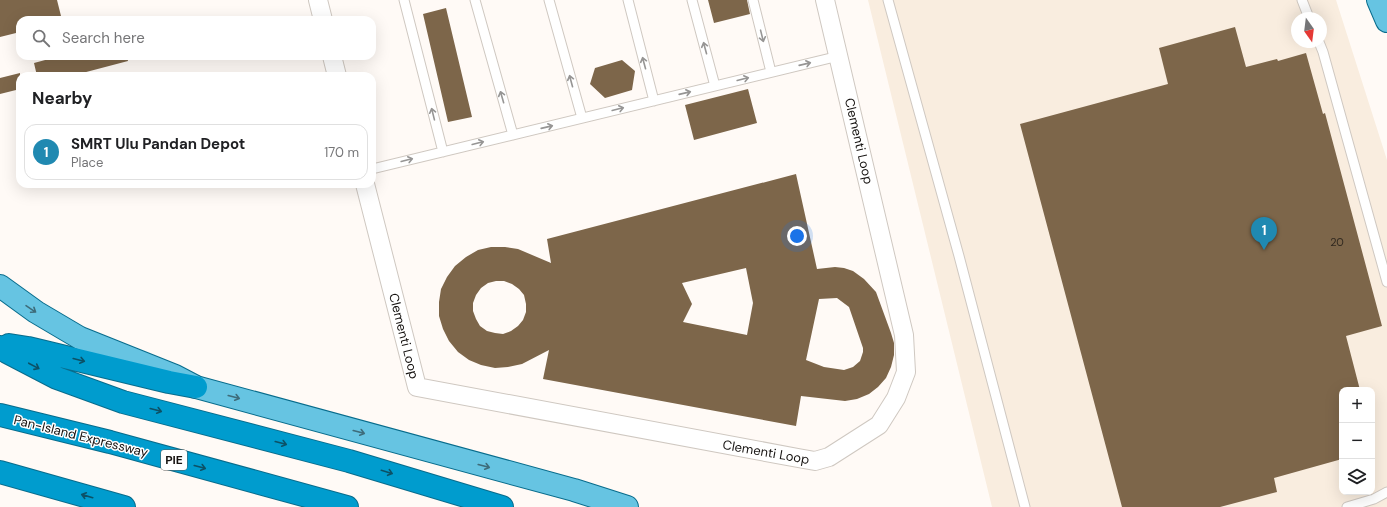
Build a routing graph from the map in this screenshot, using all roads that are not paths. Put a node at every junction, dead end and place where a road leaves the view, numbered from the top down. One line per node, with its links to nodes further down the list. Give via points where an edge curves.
1 (318, 0): 13 (street)
2 (404, 0): 24 (lane, one-way to 2)
3 (475, 0): 23 (lane, one-way to 3)
4 (550, 0): 22 (lane, one-way to 4)
5 (628, 0): 21 (lane, one-way to 5)
6 (692, 0): 20 (lane, one-way to 6)
7 (753, 0): 19 (lane, one-way to 19)
8 (825, 0): 16 (street, Clementi Loop)
9 (888, 0): 38 (lane)
10 (1302, 0): 12 (lane)
11 (1378, 0): 14 (main road)
12 (1307, 12)
13 (322, 16)
14 (1387, 21)
15 (1320, 48): 27 (lane)
16 (838, 56): 19 (lane, one-way to 16); 26 (street, Clementi Loop, via 904,335 906,372 896,398 879,425 829,457 815,461 417,387)
17 (333, 60): 18 (street)
18 (336, 72)
19 (771, 72): 20 (lane, one-way to 19)
20 (715, 86): 21 (lane, one-way to 20)
21 (654, 100): 22 (lane, one-way to 21)
22 (582, 118): 23 (lane, one-way to 22)
23 (513, 135): 24 (lane, one-way to 23)
24 (443, 152): 25 (lane, one-way to 24)
25 (376, 168)
26 (366, 188)
27 (1387, 282)
28 (0, 286): 30 (main road, one-way to 30, via 36,312 80,338)
29 (0, 345): 30 (highway, one-way to 30, via 28,348); 36 (highway, one-way to 36, via 7,352 57,378 123,402 350,461)
30 (196, 387): 37 (main road, one-way to 37, via 574,490)
31 (0, 416): 35 (highway, Pan-Island Expressway / PIE, one-way to 35, via 110,442)
32 (0, 472): 34 (highway, one-way to 32)
33 (1387, 492): 39 (lane)
34 (124, 507)
35 (347, 507)
36 (502, 507)
37 (627, 507)
38 (1025, 507)
39 (1347, 507)

